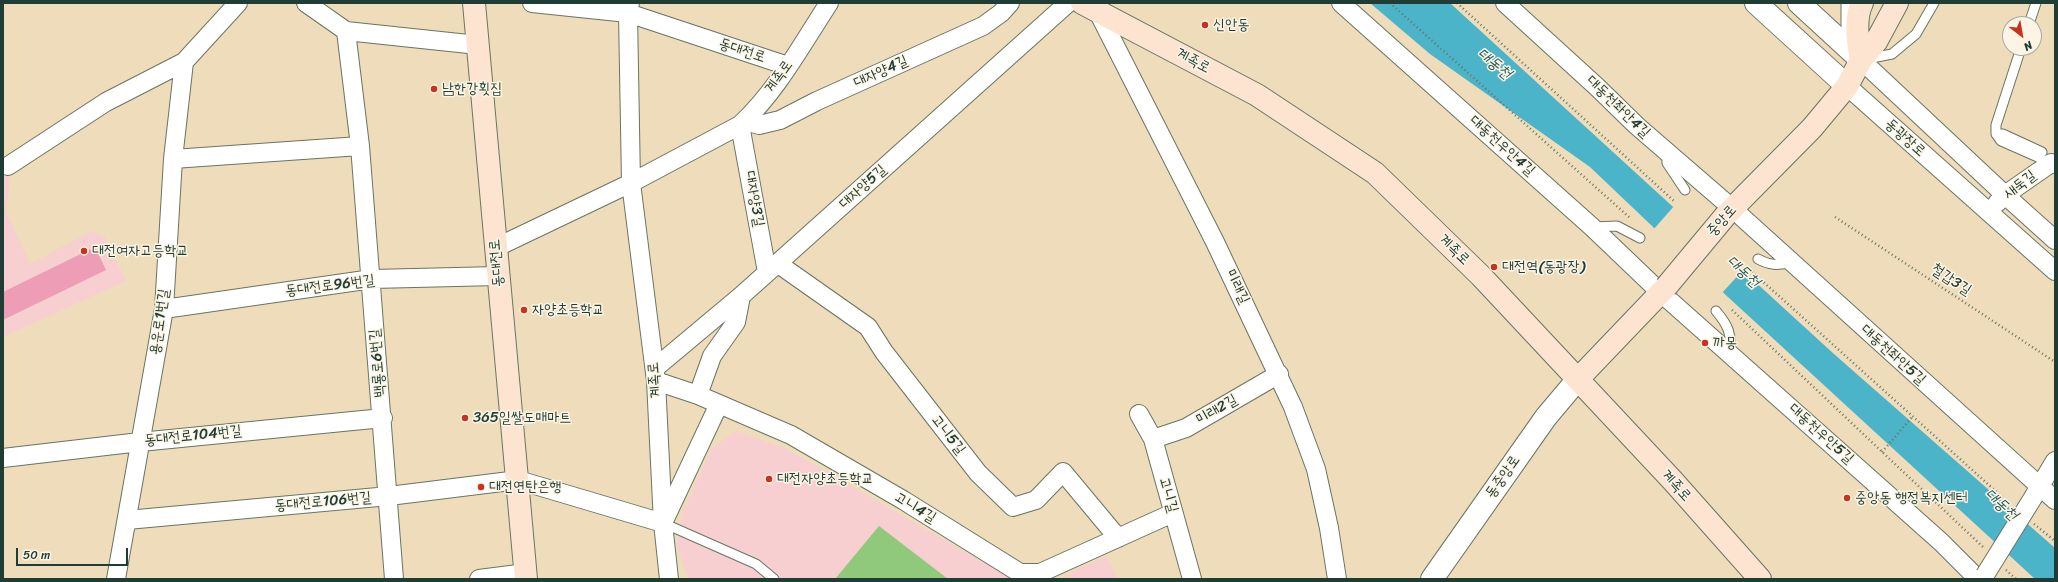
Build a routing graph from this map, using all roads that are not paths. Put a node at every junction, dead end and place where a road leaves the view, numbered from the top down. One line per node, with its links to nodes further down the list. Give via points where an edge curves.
1 (238, 3): 24 (street)
2 (306, 3): 20 (street)
3 (474, 3): 21 (main road, 동대전로)
4 (532, 3): 18 (street, 동대전로)
5 (829, 3): 25 (street, 계족로)
6 (1010, 3): 27 (street, 대자양4길, via 983,26 780,120 759,124)
7 (1068, 3): 44 (street, 대자양5길)
8 (1341, 3): 38 (street, 대동천우안4길)
9 (1505, 3): 29 (street, 대동천좌안4길)
10 (1756, 3): 26 (street, 동광장로)
11 (1799, 3): 23 (street, 동광장로)
12 (1846, 3): 23 (lane, via 1846,30)
13 (1862, 3): 23 (main road, via 1859,10)
14 (1897, 3): 23 (main road, 중앙로, via 1876,42)
15 (1934, 3): 23 (lane, via 1916,34 1892,54)
16 (2036, 3): 19 (lane)
17 (1089, 7): 54 (street, 미래길, via 1165,142); 55 (main road, 계족로, via 1257,95 1375,173 1482,276)
18 (629, 8): 25 (street, 동대전로); 33 (street, 계족로)
19 (2032, 16)
20 (346, 31): 21 (street); 28 (street, 백룡로6번길)
21 (478, 45): 41 (main road, 동대전로)
22 (2018, 56): 31 (lane, via 1996,124 1996,134 2004,134 2045,153)
23 (1860, 60): 26 (main road, 중앙로); 35 (street, 동광장로)
24 (184, 62): 30 (street, 용운로1번길); 32 (street, via 106,102)
25 (788, 66): 27 (street, 계족로)
26 (1847, 86): 36 (main road, 중앙로, via 1812,128); 37 (street, 동광장로)
27 (743, 123): 33 (street, 계족로); 44 (street, 대자양3길)
28 (360, 146): 30 (street); 47 (street, 백룡로6번길)
29 (1667, 152): 34 (lane, via 1667,163); 36 (street, 대동천좌안4길)
30 (173, 159): 50 (street, 용운로1번길)
31 (2054, 163): 35 (street, 새둑길)
32 (8, 166)
33 (631, 183): 41 (street, 계족로); 53 (street, 계족로)
34 (1685, 190)
35 (2005, 196): 37 (street, 새둑길); 40 (street, 동광장로)
36 (1729, 212): 43 (street, 대동천좌안5길); 48 (main road, 중앙로, bridge)
37 (1988, 213): 45 (street, 동광장로)
38 (1592, 227): 39 (lane, via 1617,226); 48 (street, 대동천우안4길)
39 (1640, 238)
40 (2055, 240)
41 (495, 248): 46 (main road, 동대전로)
42 (1758, 259): 43 (lane, via 1768,264 1781,265)
43 (1791, 262): 65 (street, 대동천좌안5길)
44 (772, 268): 49 (street, 대자양5길); 71 (street, 고니5길, via 868,327 884,352 978,473 1013,507 1036,500 1063,472)
45 (2055, 271)
46 (498, 276): 47 (street, 동대전로96번길); 64 (main road, 동대전로)
47 (372, 279): 50 (street, 동대전로96번길); 59 (street, 백룡로6번길)
48 (1663, 289): 52 (street, 대동천우안5길); 55 (main road, 중앙로)
49 (741, 296): 53 (street, 대자양5길); 56 (street, via 736,322 712,356)
50 (164, 309): 61 (street, 용운로1번길)
51 (1716, 311): 52 (lane, via 1726,323 1730,334)
52 (1730, 353): 73 (street, 대동천우안5길)
53 (656, 374): 56 (street, 고니4길); 70 (street, 계족로)
54 (1279, 374): 60 (street, 미래2길, via 1186,428); 80 (street, 미래길, via 1316,469)
55 (1578, 379): 81 (street, 동중앙로, via 1546,417); 82 (main road, 계족로)
56 (698, 395): 57 (street, 고니4길)
57 (719, 404): 70 (street); 71 (street, 고니4길, via 791,435 903,500 1020,573 1040,573)
58 (1139, 414): 60 (street, 고니길)
59 (383, 418): 61 (street, 동대전로104번길); 66 (street, 백룡로6번길)
60 (1153, 439): 68 (street, 고니길)
61 (140, 442): 62 (street, 동대전로104번길); 69 (street, 용운로1번길)
62 (3, 458)
63 (2055, 462): 65 (street)
64 (518, 480): 66 (street, 동대전로106번길); 70 (street); 72 (main road, 동대전로)
65 (2037, 492): 67 (street, 대동천좌안5길); 73 (street, bridge)
66 (389, 496): 69 (street, 동대전로106번길); 75 (street, 백룡로6번길)
67 (2055, 500)
68 (1173, 514): 71 (street, 고니4길); 79 (street, 고니길)
69 (127, 520): 74 (street, 용운로1번길)
70 (663, 523): 77 (street, 계족로); 78 (lane, via 756,564)
71 (1118, 538)
72 (526, 576): 76 (street)
73 (1982, 578)
74 (116, 579)
75 (394, 579)
76 (479, 579)
77 (669, 579)
78 (774, 579)
79 (1192, 579)
80 (1337, 579)
81 (1432, 579)
82 (1760, 579)

